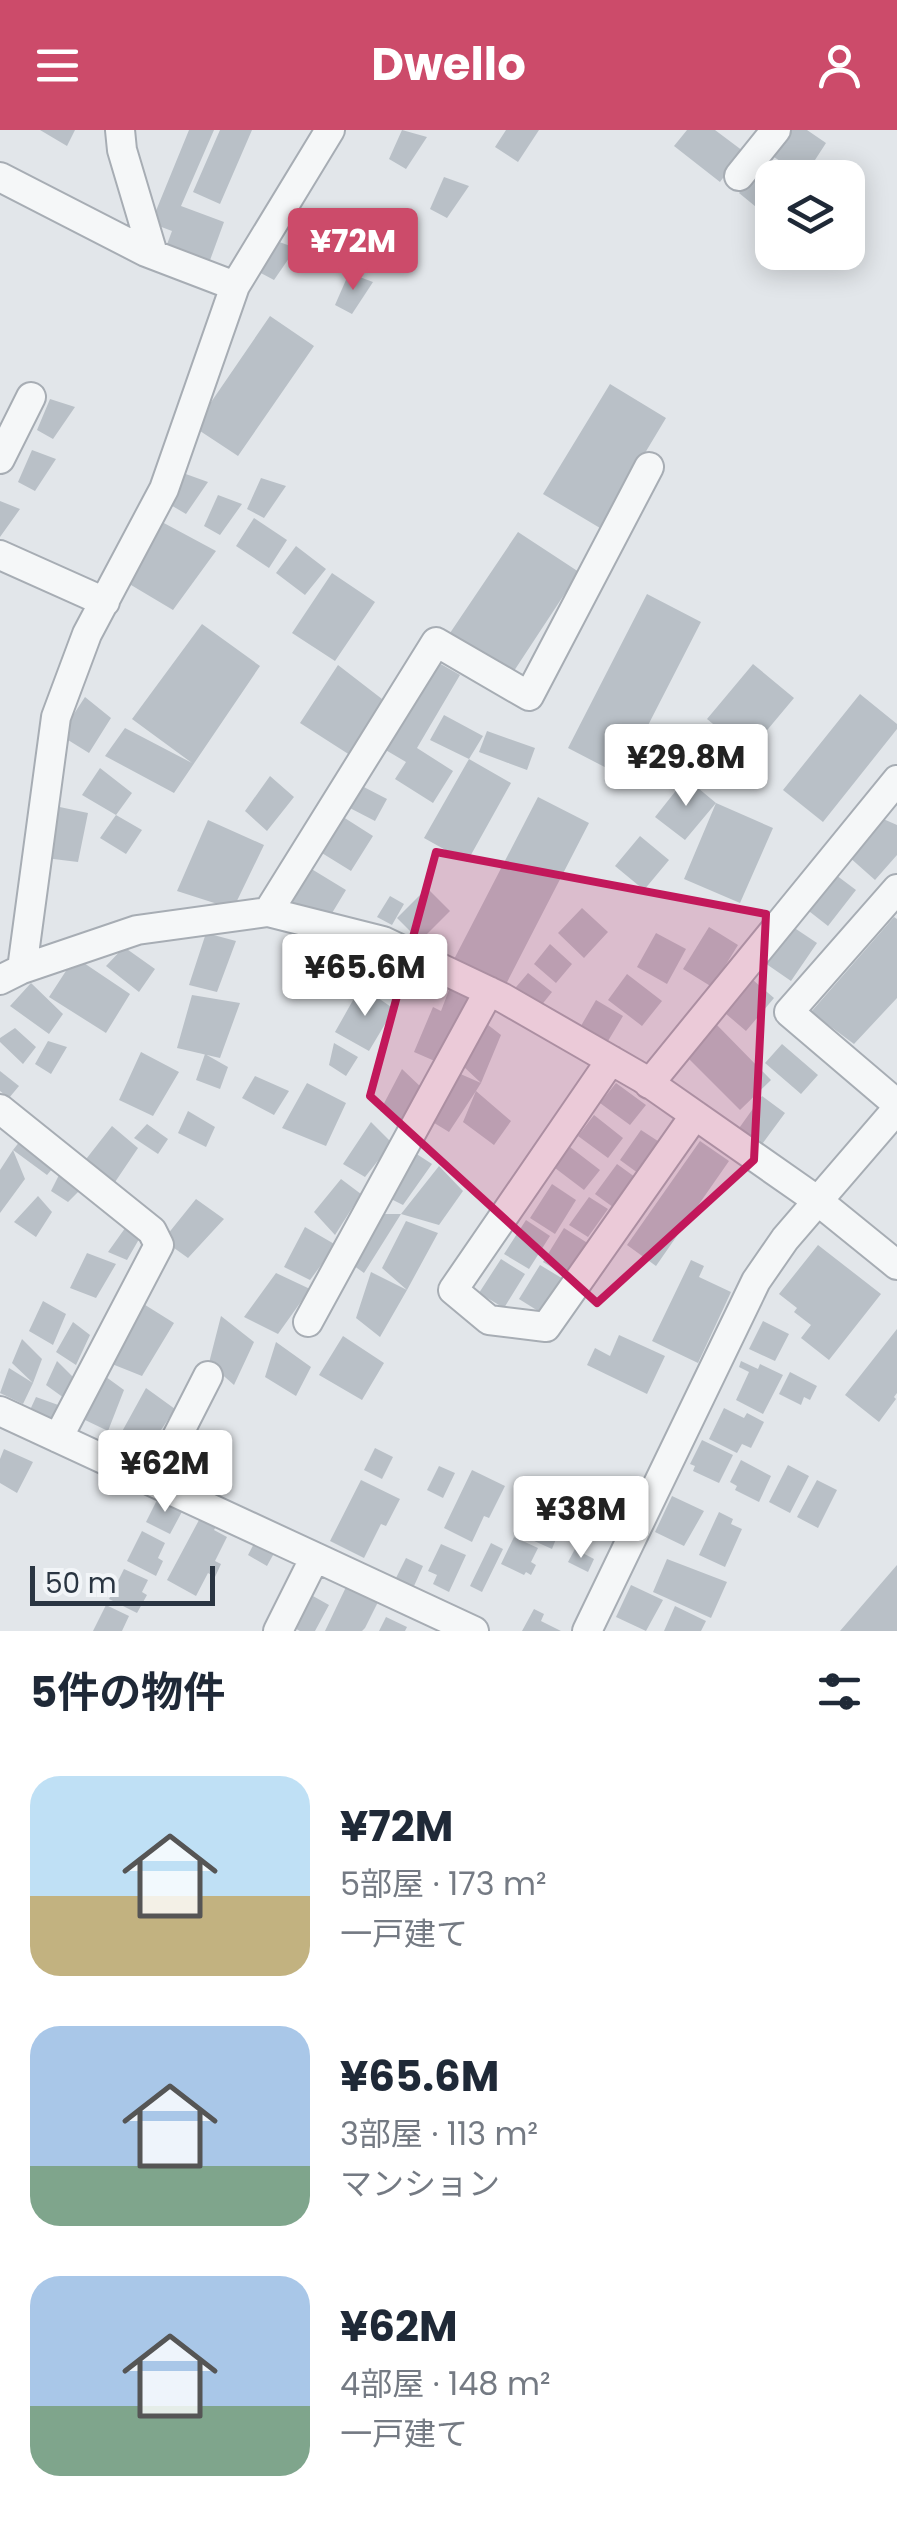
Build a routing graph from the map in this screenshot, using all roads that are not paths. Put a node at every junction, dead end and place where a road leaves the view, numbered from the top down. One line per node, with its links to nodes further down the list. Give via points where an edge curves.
1 (120, 130): 6 (street)
2 (330, 130): 7 (street)
3 (776, 130): 4 (street)
4 (739, 176)
5 (0, 177): 6 (street)
6 (153, 254): 7 (street)
7 (235, 286): 12 (street, via 164,488)
8 (31, 397): 9 (street)
9 (0, 459)
10 (649, 467): 15 (street, via 528,696 436,642)
11 (0, 555): 12 (street)
12 (105, 602): 16 (street, via 56,716)
13 (897, 780): 19 (street)
14 (897, 889): 20 (street, via 789,1012)
15 (268, 912): 16 (street, via 137,930); 17 (street, via 384,942)
16 (7, 969)
17 (489, 991): 18 (street); 25 (street)
18 (611, 1060): 19 (street); 22 (street, via 453,1290 489,1320 546,1328)
19 (649, 1084): 22 (street)
20 (897, 1107): 23 (street)
21 (0, 1109): 28 (street, via 152,1230 158,1245)
22 (695, 1115): 23 (street)
23 (818, 1201): 24 (street); 33 (street, via 756,1281)
24 (897, 1265)
25 (308, 1322)
26 (208, 1376): 29 (street)
27 (0, 1411): 28 (street)
28 (58, 1438): 29 (street)
29 (154, 1482): 30 (street)
30 (315, 1557): 31 (street); 32 (street)
31 (278, 1631)
32 (474, 1631)
33 (586, 1631)

